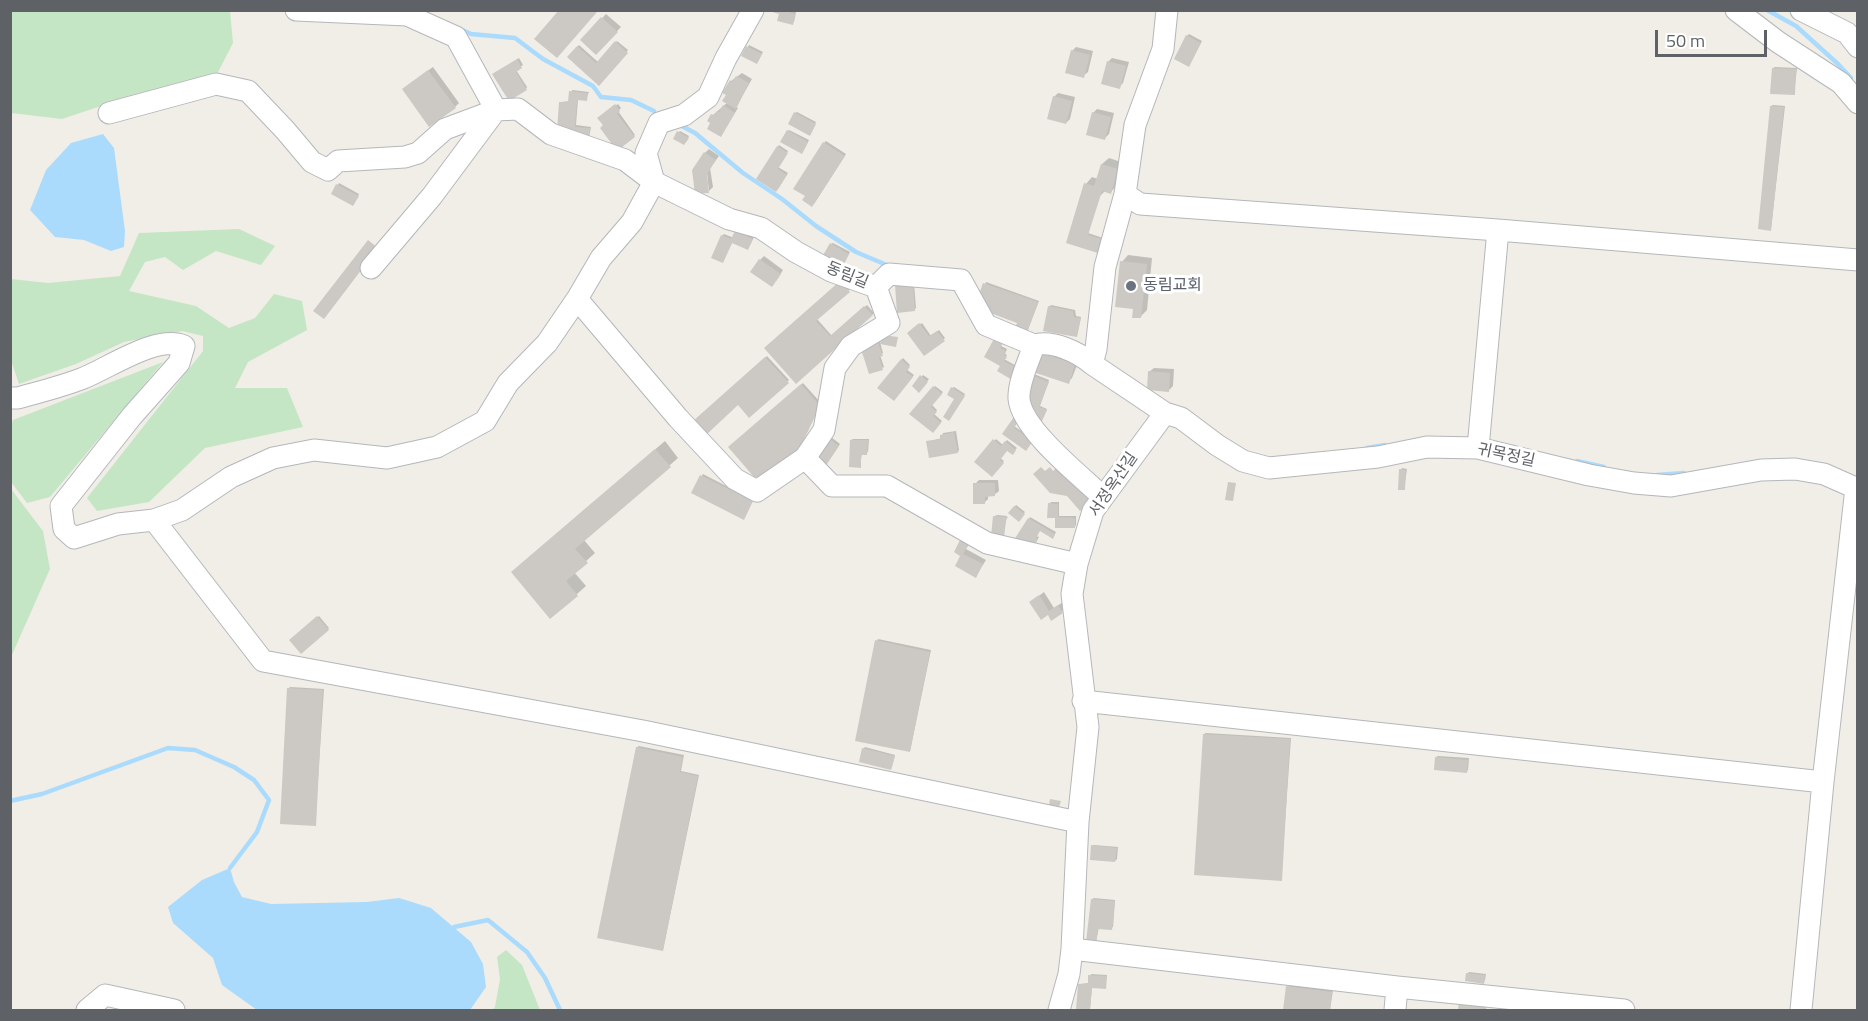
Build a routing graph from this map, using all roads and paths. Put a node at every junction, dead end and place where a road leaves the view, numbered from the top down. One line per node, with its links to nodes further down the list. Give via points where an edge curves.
1 (296, 10): 8 (lane, via 407,15 456,37)
2 (753, 10): 10 (lane, via 708,97 684,115 659,123 646,153)
3 (1167, 10): 11 (lane, via 1163,49 1135,124)
4 (1736, 10): 7 (lane, via 1841,83)
5 (1801, 10): 6 (lane, via 1847,33)
6 (1857, 47)
7 (1857, 103)
8 (496, 110): 9 (lane, via 445,129 418,153 338,161 328,170 312,162 248,91 216,84); 10 (lane, 동림길, via 518,109 550,134 625,160); 14 (lane, via 432,196)
9 (109, 113)
10 (654, 182): 15 (lane, 동림길, via 729,219 761,228 831,271); 16 (lane, via 632,222 601,258)
11 (1125, 194): 12 (lane, via 1140,204); 18 (lane, via 1105,267)
12 (1498, 230): 13 (lane); 21 (lane)
13 (1857, 260)
14 (371, 268)
15 (876, 287): 17 (lane, via 889,274 961,280 986,325); 22 (lane, 동림길, via 889,323 851,346 835,368 824,429)
16 (577, 299): 22 (lane, via 735,479 758,491); 25 (lane, via 547,343 508,382 485,421 437,447 387,458 314,450 273,458 231,477 182,510)
17 (1034, 345): 18 (lane, via 1042,343 1078,353); 24 (lane, via 1019,400 1028,423)
18 (1092, 364): 20 (lane)
19 (10, 398): 25 (lane, via 81,379 145,348 177,343 184,346 178,363 61,506 64,529 74,538 118,524)
20 (1164, 412): 21 (lane, 귀목정길, via 1180,418 1243,461 1269,468 1378,457 1427,447); 24 (lane, 서정옥산길)
21 (1478, 448): 23 (lane, 귀목정길, via 1634,483 1671,486 1761,470 1795,469 1824,474)
22 (805, 458): 26 (lane, via 832,486 887,486 987,543)
23 (1857, 489): 28 (lane)
24 (1103, 497): 26 (lane, 서정옥산길, via 1093,511)
25 (154, 520): 29 (lane, via 263,661 643,731)
26 (1077, 564): 27 (lane, 서정옥산길, via 1072,594)
27 (1083, 701): 28 (lane); 29 (lane, 서정옥산길, via 1088,727)
28 (1823, 782): 37 (lane)
29 (1078, 822): 30 (lane, 서정옥산길)
30 (1072, 949): 31 (lane); 34 (lane, 서정옥산길)
31 (1397, 987): 35 (lane); 36 (lane)
32 (87, 1011): 33 (lane, via 105,994)
33 (174, 1011)
34 (1059, 1011)
35 (1395, 1011)
36 (1624, 1011)
37 (1801, 1011)

